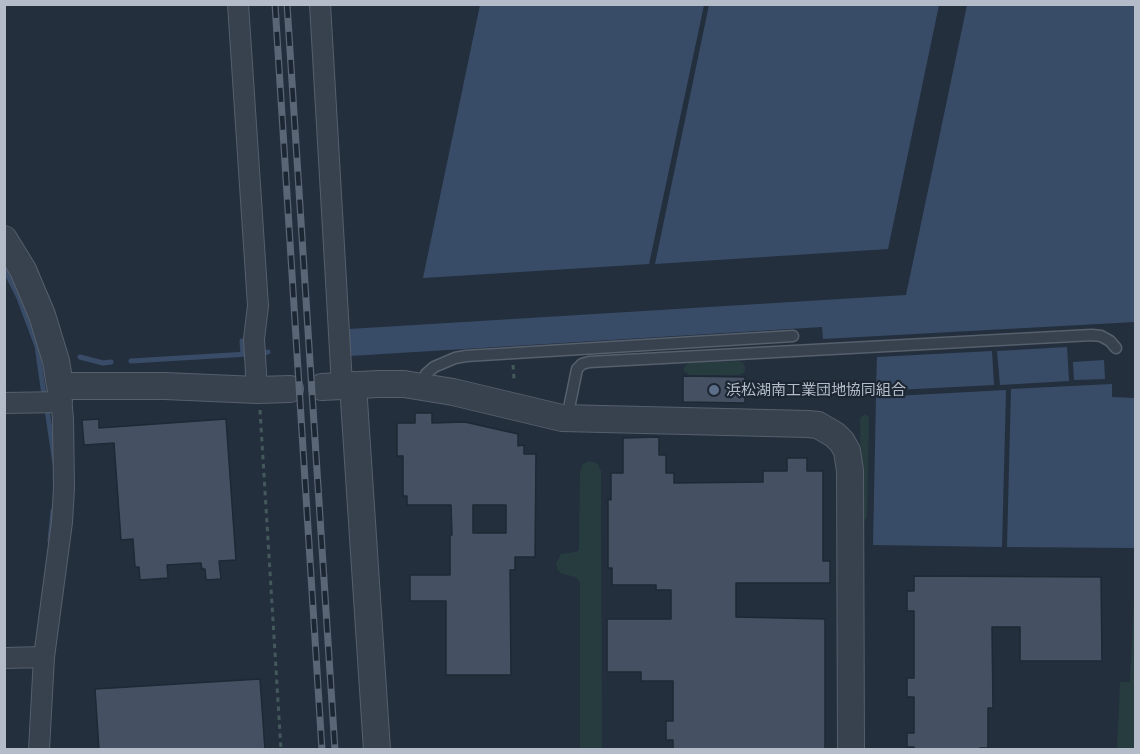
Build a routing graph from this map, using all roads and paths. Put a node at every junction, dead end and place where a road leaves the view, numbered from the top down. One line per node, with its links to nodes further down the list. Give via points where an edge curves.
1 (238, 4): 11 (street, via 258,306 254,339)
2 (320, 4): 8 (street)
3 (4, 239): 12 (street, via 23,270 42,315)
4 (793, 336): 9 (lane, via 466,356 434,367 426,374)
5 (1116, 348): 14 (lane, via 1101,336 1092,335 589,362 577,369)
6 (513, 368): 7 (path)
7 (514, 379)
8 (339, 386): 9 (street); 19 (street)
9 (424, 387): 14 (street)
10 (290, 389): 11 (street)
11 (257, 390): 12 (street, via 165,386); 18 (path)
12 (61, 394): 13 (street); 15 (street, via 62,522)
13 (4, 403)
14 (567, 419): 20 (street, via 808,424 827,429 842,442 850,471)
15 (44, 657): 16 (street); 17 (street)
16 (4, 658)
17 (39, 750)
18 (281, 750)
19 (377, 750)
20 (850, 750)

